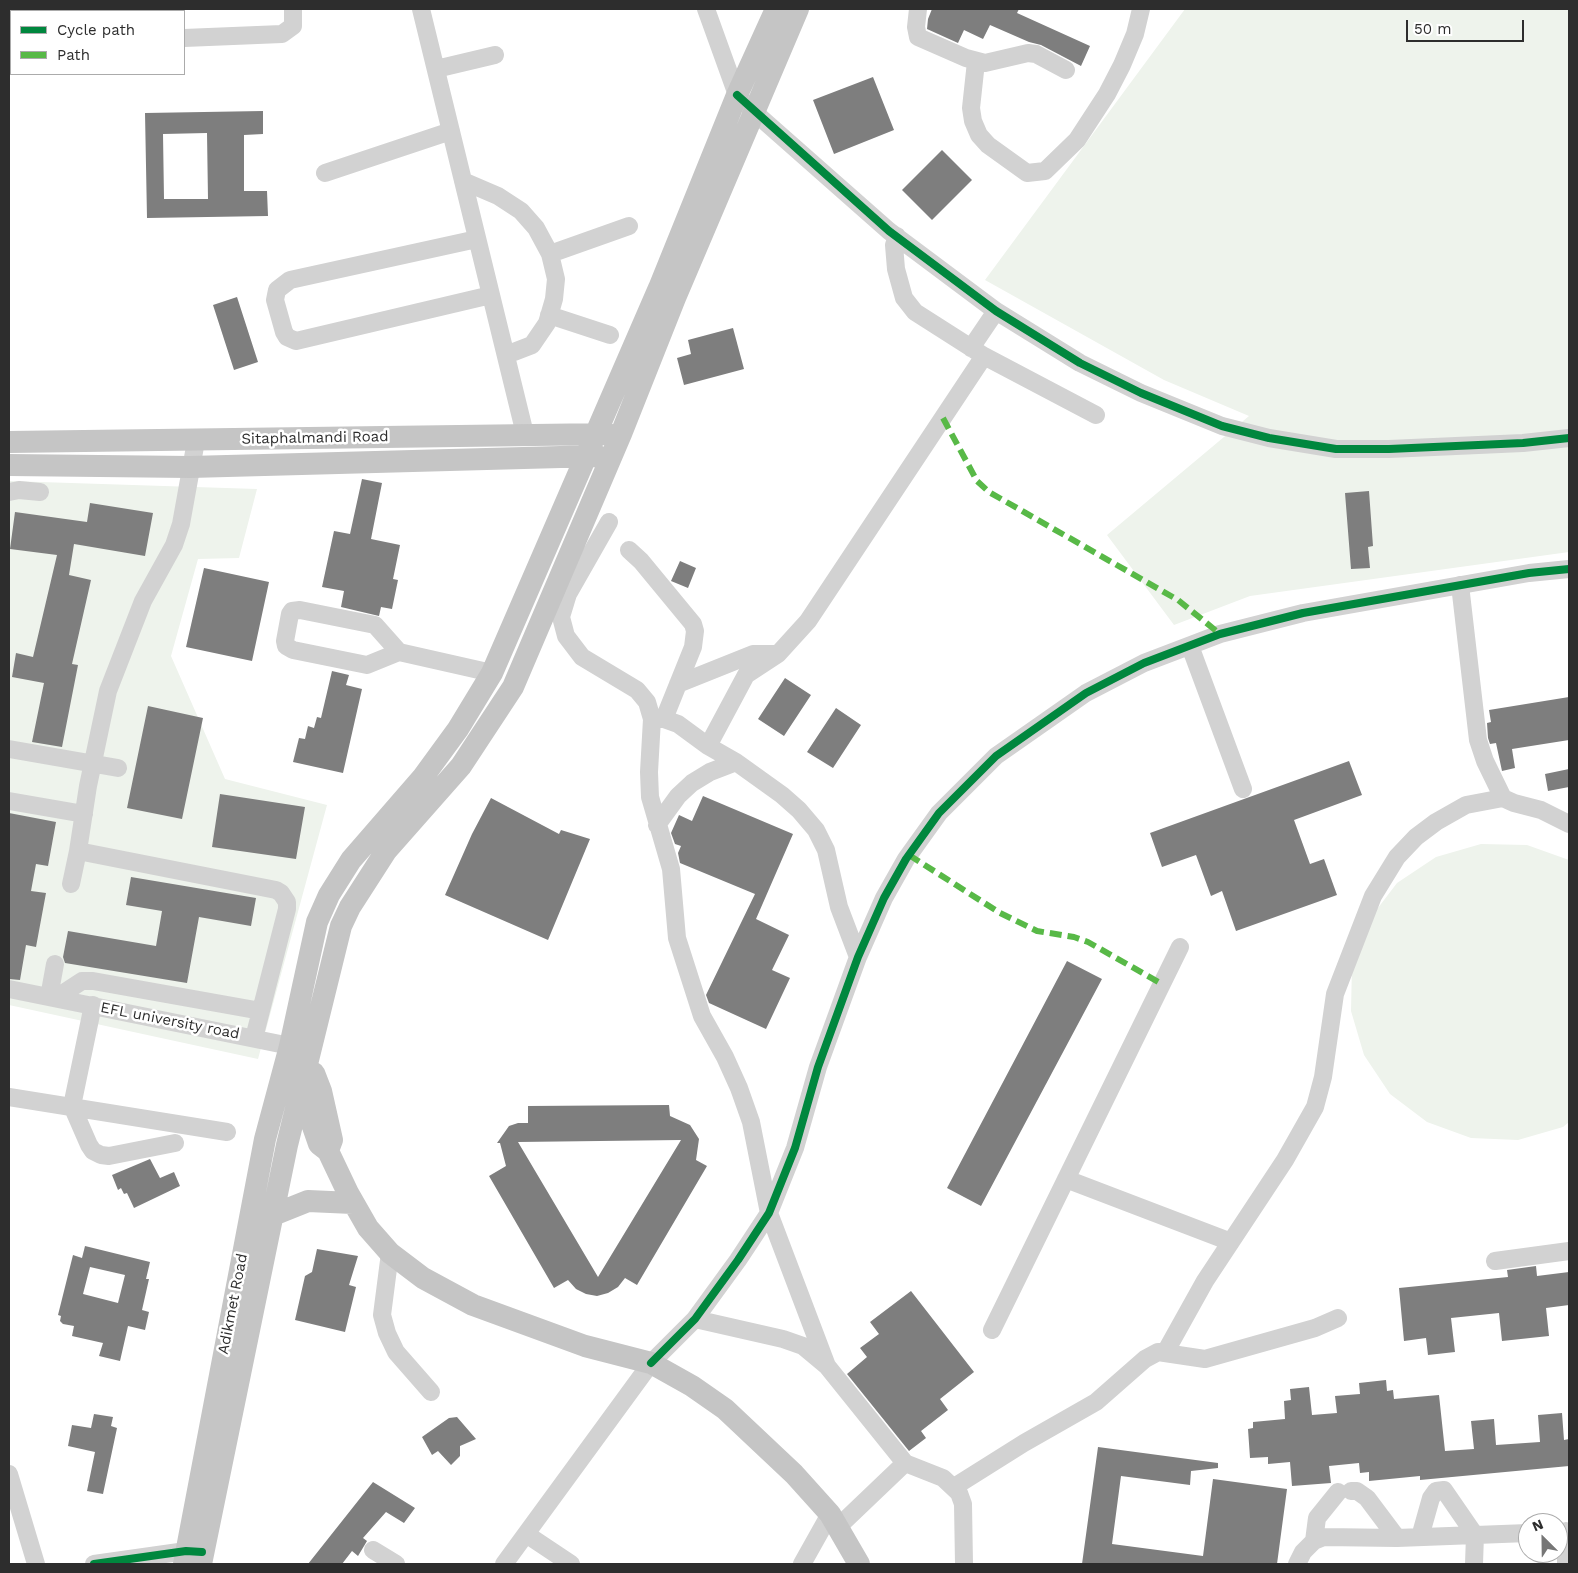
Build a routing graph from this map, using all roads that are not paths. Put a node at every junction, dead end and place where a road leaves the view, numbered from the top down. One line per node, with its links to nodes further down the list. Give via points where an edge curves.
1 (292, 9): 9 (street, via 293,26 282,34)
2 (421, 9): 12 (street)
3 (706, 9): 14 (street)
4 (776, 9): 14 (main road)
5 (798, 9): 15 (main road)
6 (917, 9): 7 (street); 11 (street, via 918,37)
7 (922, 9)
8 (1141, 9): 11 (street, via 1122,65 1107,94 1078,140 1045,171 1027,173 979,135 971,108)
9 (185, 38)
10 (495, 55): 12 (street)
11 (976, 62): 13 (street, via 994,62 1028,53)
12 (436, 69): 16 (street)
13 (1066, 70)
14 (737, 95): 15 (street); 30 (main road, via 659,288)
15 (753, 111): 20 (street); 32 (main road)
16 (451, 131): 17 (street); 18 (street)
17 (325, 173)
18 (463, 181): 21 (street); 22 (street, via 498,196 521,211 536,228)
19 (629, 226): 22 (street)
20 (897, 236): 24 (street); 27 (street, via 894,245 896,269 904,298 914,312)
21 (477, 239): 23 (street); 23 (street, via 290,280 278,290 275,300 284,332 296,341)
22 (550, 254): 25 (street, via 556,279)
23 (491, 295): 28 (street)
24 (996, 311): 27 (street); 33 (street, via 1080,363 1141,394 1222,426 1269,438 1336,449 1523,443)
25 (549, 315): 26 (street); 28 (street, via 532,345)
26 (610, 335)
27 (978, 352): 29 (street); 48 (street, via 808,621)
28 (506, 356): 31 (street)
29 (1096, 415)
30 (595, 433): 31 (main road, Sitaphalmandi Road); 32 (main road, Sitaphalmandi Road); 37 (main road)
31 (525, 434): 34 (main road, Sitaphalmandi Road)
32 (621, 434): 36 (main road)
33 (1569, 438)
34 (196, 441): 35 (main road, Sitaphalmandi Road); 39 (street)
35 (9, 442)
36 (612, 455): 37 (main road, Sitaphalmandi Road); 75 (main road, via 513,687 461,766 386,852 350,907)
37 (585, 456): 39 (main road, Sitaphalmandi Road); 49 (main road)
38 (9, 465): 39 (main road, Sitaphalmandi Road)
39 (190, 467): 55 (street, via 181,524 174,545 143,601 108,691)
40 (9, 492): 41 (street)
41 (40, 492)
42 (609, 522): 51 (street, via 568,594 561,616 566,636 582,657 637,690)
43 (629, 550): 50 (street, via 693,624 693,647)
44 (1569, 569): 45 (street, via 1529,572)
45 (1460, 585): 46 (street, via 1304,613 1220,634); 58 (street, via 1478,740)
46 (1190, 646): 57 (street); 66 (street, via 1144,662 1086,693 996,756 939,814 906,859 884,898)
47 (399, 652): 47 (street, via 367,665 293,650 286,646 285,641 290,614 300,610 375,625); 49 (street)
48 (778, 654): 50 (street, via 753,654); 52 (street, via 746,675)
49 (492, 673): 75 (main road, via 458,729 423,777 351,860 329,896 315,931)
50 (678, 684): 51 (street)
51 (658, 719): 52 (street, via 678,724); 62 (street, via 649,780)
52 (708, 746): 54 (street)
53 (9, 749): 55 (street)
54 (736, 762): 62 (street, via 692,783); 66 (street, via 782,795 816,830 826,850 838,907)
55 (93, 764): 56 (street); 60 (street)
56 (118, 768)
57 (1243, 789)
58 (1503, 798): 61 (street, via 1541,810); 84 (street, via 1466,805 1416,837 1397,857 1373,896 1335,994 1323,1077 1315,1107 1285,1160)
59 (9, 801): 60 (street)
60 (84, 814): 63 (street)
61 (1569, 824)
62 (656, 825): 82 (street, via 670,869 676,938 702,1016 725,1057 751,1122)
63 (78, 851): 64 (street); 72 (street, via 281,893 288,909)
64 (71, 884)
65 (1180, 947): 80 (street)
66 (858, 958): 82 (street, via 818,1067 795,1148)
67 (55, 964): 70 (street)
68 (106, 983): 70 (street, via 82,981); 72 (street); 73 (street, via 116,990)
69 (9, 989): 70 (street, EFL university road)
70 (52, 997): 71 (street, EFL university road)
71 (93, 1005): 73 (street, EFL university road); 77 (street)
72 (261, 1011): 74 (street)
73 (123, 1012): 74 (street, EFL university road)
74 (254, 1038): 75 (street, EFL university road)
75 (299, 1051): 81 (main road, via 321,1091 332,1140 328,1151); 83 (main road, Adikmet Road); 106 (main road, Adikmet Road, via 265,1139)
76 (9, 1097): 77 (street)
77 (72, 1106): 78 (street); 79 (street, via 89,1146 101,1156)
78 (227, 1132)
79 (176, 1143)
80 (1066, 1179): 84 (street); 90 (street)
81 (353, 1203): 83 (main road, via 308,1201); 86 (main road, via 368,1228)
82 (769, 1213): 89 (street); 93 (street)
83 (273, 1215): 106 (main road, Adikmet Road)
84 (1231, 1242): 91 (street, via 1205,1281)
85 (1569, 1251): 87 (street)
86 (390, 1253): 92 (main road, via 423,1278 473,1305 585,1346); 94 (street, via 382,1315 387,1333 396,1352)
87 (1495, 1261)
88 (1338, 1318): 91 (street, via 1315,1328 1205,1359)
89 (695, 1319): 92 (street); 93 (street, via 795,1342)
90 (992, 1330)
91 (1166, 1352): 97 (street, via 1158,1352 1145,1359 1096,1402)
92 (651, 1364): 98 (main road, via 692,1386 725,1409 794,1474); 100 (street)
93 (827, 1366): 95 (street)
94 (431, 1392)
95 (905, 1463): 97 (street, via 943,1478); 98 (street)
96 (9, 1474): 107 (street)
97 (954, 1487): 114 (street, via 963,1504)
98 (834, 1520): 112 (street); 113 (main road)
99 (1518, 1533): 101 (street)
100 (526, 1534): 110 (street); 111 (street)
101 (1475, 1535): 102 (street); 102 (street, via 1446,1492 1440,1490 1431,1498); 116 (street)
102 (1420, 1537): 103 (street)
103 (1397, 1538): 104 (street, via 1324,1537); 104 (street, via 1368,1498 1357,1491 1345,1491 1317,1518)
104 (1314, 1541): 115 (street)
105 (375, 1556): 109 (street)
106 (193, 1558): 108 (street)
107 (36, 1564)
108 (94, 1564)
109 (396, 1564)
110 (504, 1564)
111 (570, 1564)
112 (802, 1564)
113 (859, 1564)
114 (964, 1564)
115 (1297, 1564)
116 (1474, 1564)

